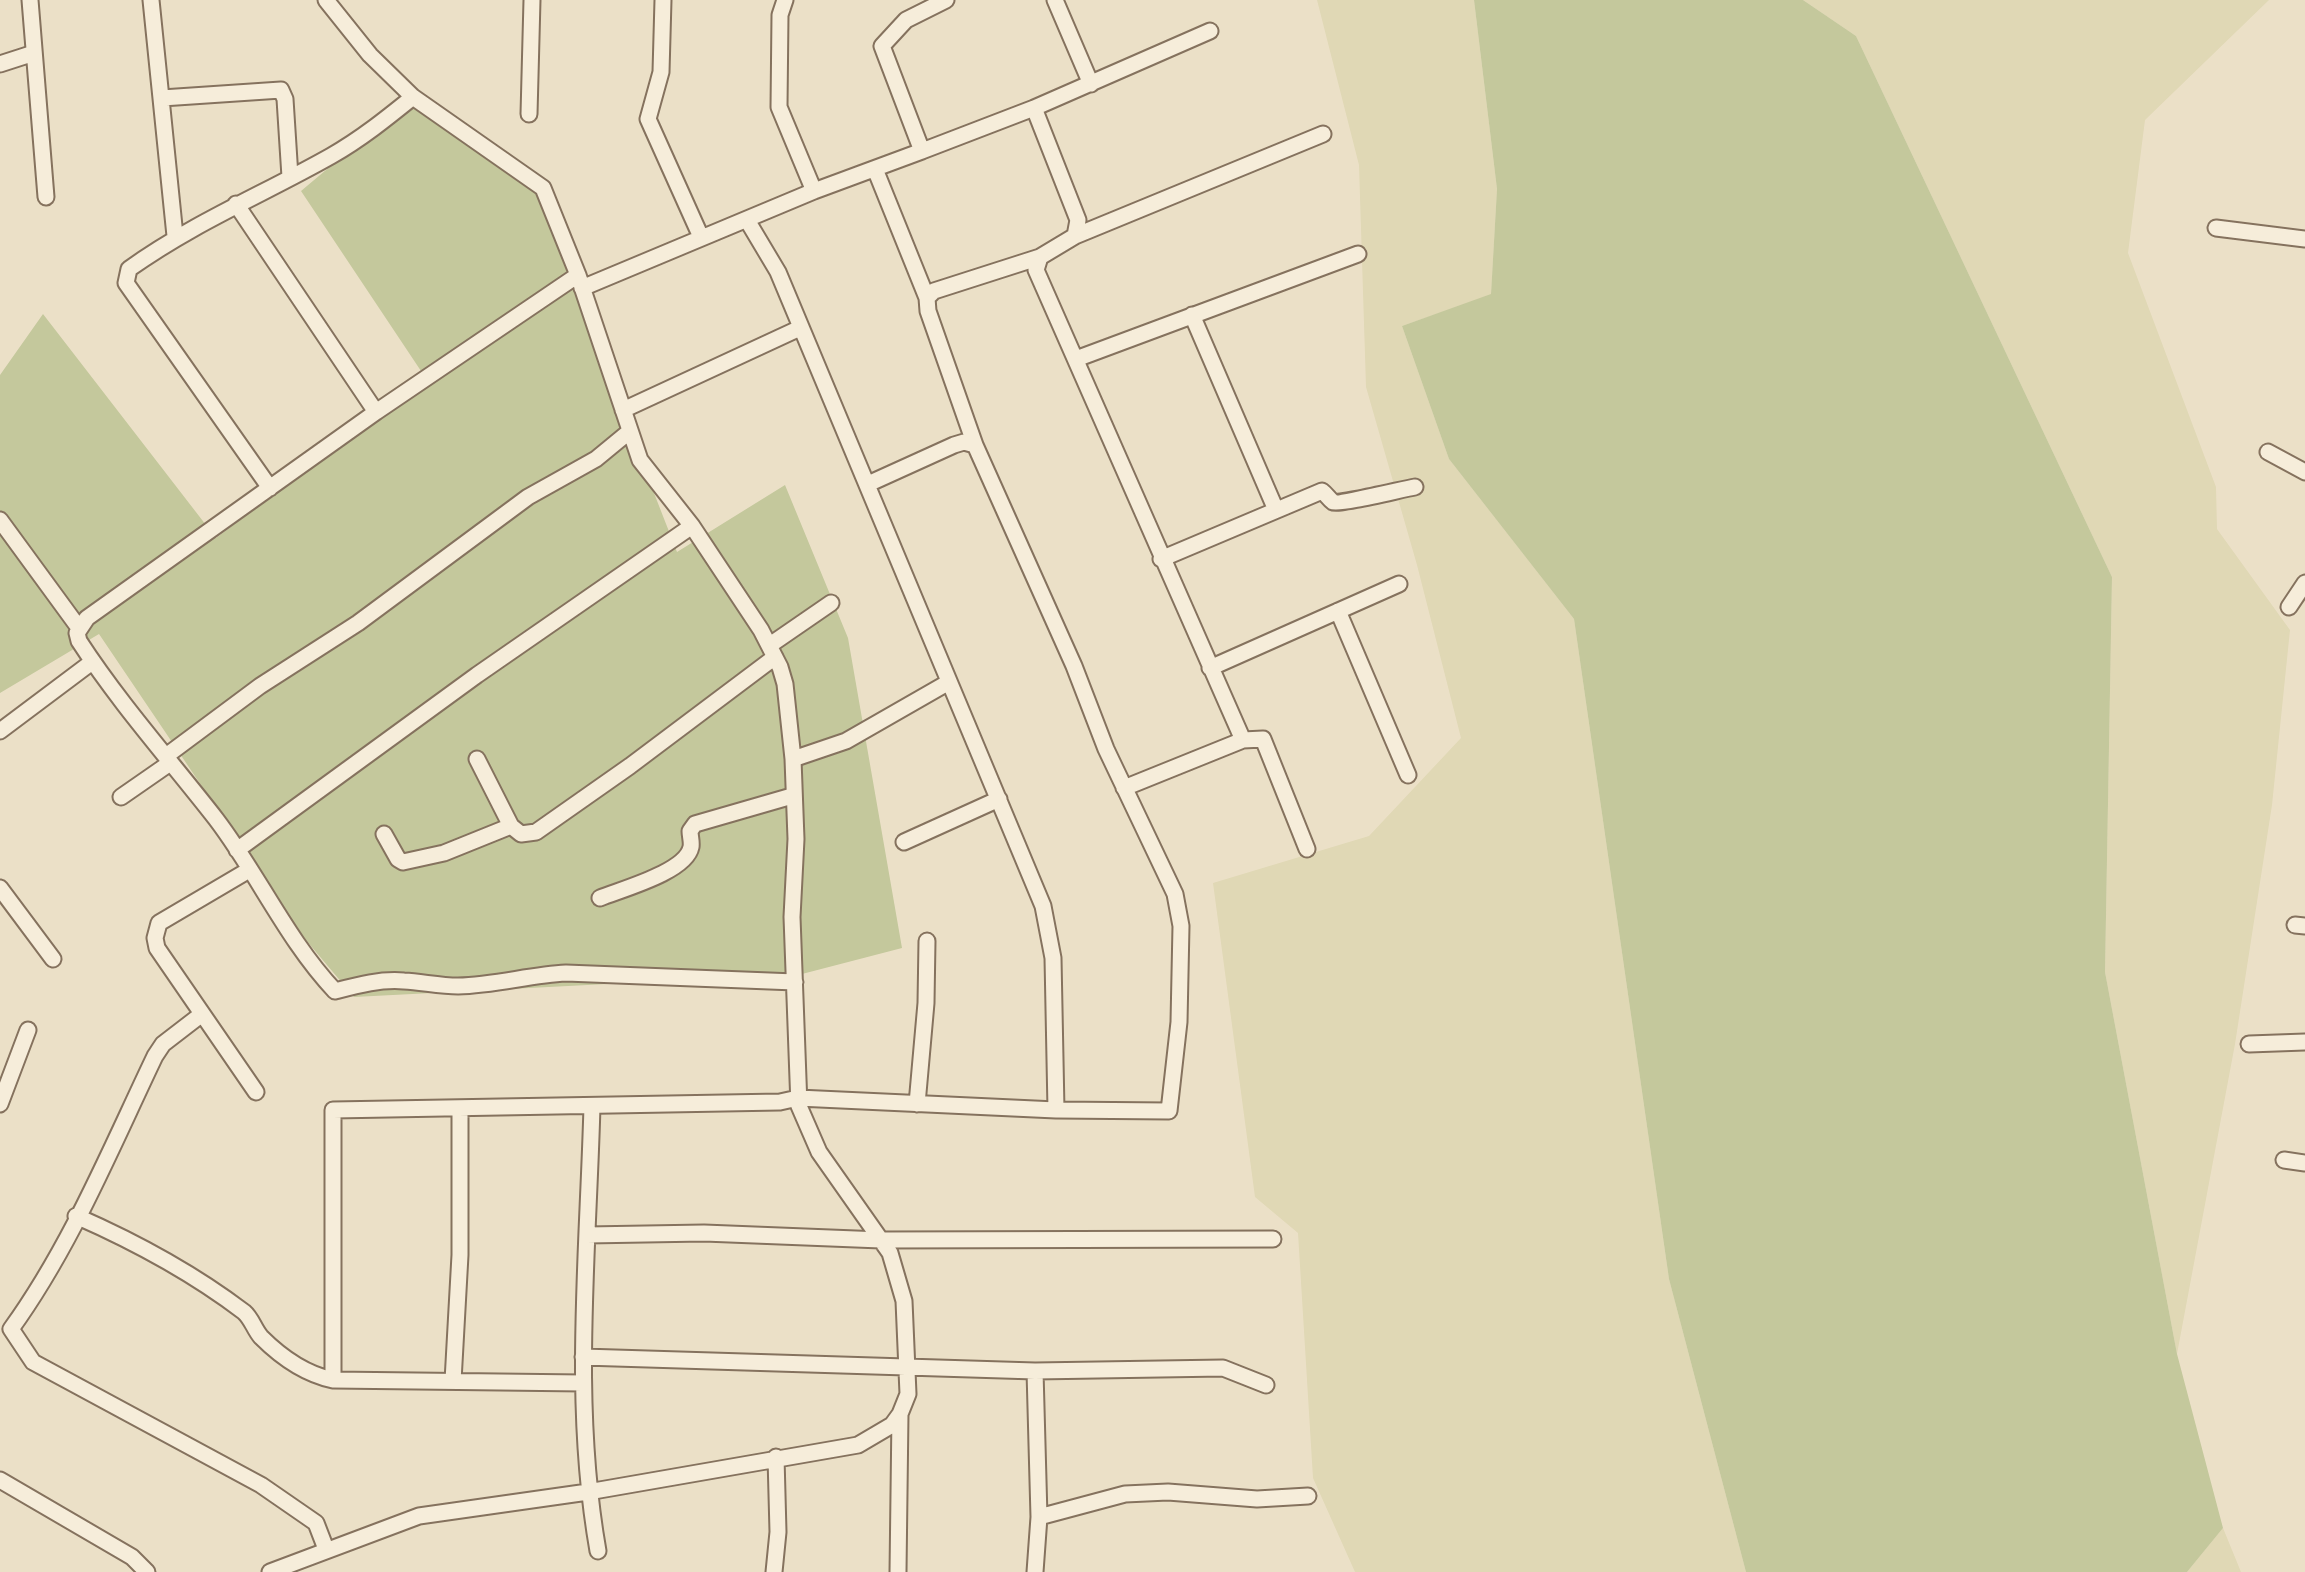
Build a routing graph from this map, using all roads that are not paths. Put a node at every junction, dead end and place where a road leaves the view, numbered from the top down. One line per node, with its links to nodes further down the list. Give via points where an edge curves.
1 (30, 0): 10 (street)
2 (151, 0): 14 (street)
3 (326, 0): 13 (street)
4 (532, 0): 16 (street)
5 (663, 0): 28 (street, via 661,72 648,116)
6 (785, 0): 21 (street, via 779,107)
7 (946, 0): 18 (street, via 906,20 882,46)
8 (1054, 0): 12 (street)
9 (1210, 31): 12 (street)
10 (34, 53): 11 (street); 22 (street)
11 (0, 64)
12 (1092, 84): 15 (street)
13 (413, 97): 20 (street, via 361,137); 32 (street, via 539,184)
14 (162, 98): 20 (street, via 281,90); 26 (street)
15 (1034, 108): 18 (street); 27 (street, via 1078,220)
16 (529, 114)
17 (1322, 134): 27 (street)
18 (922, 151): 19 (street)
19 (875, 168): 21 (street); 33 (street)
20 (290, 177): 23 (street)
21 (814, 191): 24 (street)
22 (46, 197)
23 (236, 204): 26 (street); 38 (street)
24 (748, 220): 28 (street); 35 (street)
25 (2216, 228): 29 (street)
26 (176, 236): 45 (street, via 129,269 126,283)
27 (1075, 236): 31 (street)
28 (701, 237): 32 (street)
29 (2305, 239)
30 (1358, 254): 34 (street)
31 (1040, 257): 33 (street); 36 (street, via 1036,270)
32 (580, 282): 37 (street); 38 (street, via 564,282)
33 (927, 298): 40 (street)
34 (1192, 315): 36 (street); 46 (street)
35 (800, 328): 37 (street); 43 (street)
36 (1076, 359): 49 (street)
37 (623, 410): 39 (street)
38 (376, 412): 45 (street)
39 (630, 431): 48 (street, via 649,474); 62 (street, via 260,686)
40 (975, 445): 43 (street, via 954,444); 66 (street)
41 (2268, 452): 42 (street)
42 (2305, 472)
43 (868, 484): 59 (street)
44 (1415, 487): 46 (street, via 1340,504 1322,490)
45 (270, 488): 55 (street)
46 (1276, 510): 49 (street)
47 (0, 520): 55 (street)
48 (692, 526): 56 (street); 74 (street)
49 (1161, 559): 58 (street)
50 (2305, 583): 53 (street)
51 (1399, 584): 54 (street)
52 (831, 603): 56 (street)
53 (2289, 607)
54 (1338, 612): 58 (street); 65 (street)
55 (79, 628): 57 (street)
56 (772, 651): 64 (street, via 785,684); 70 (street, via 536,832 520,834)
57 (92, 662): 60 (street); 62 (street)
58 (1210, 668): 61 (street)
59 (949, 682): 64 (street, via 846,740); 69 (street)
60 (0, 731)
61 (1243, 740): 66 (street); 73 (street, via 1263,739 1269,747)
62 (168, 760): 68 (street); 74 (street)
63 (477, 760): 70 (street)
64 (793, 760): 67 (street)
65 (1408, 775)
66 (1124, 788): 91 (street, via 1175,894 1181,926 1172,1106 1165,1112)
67 (792, 796): 77 (street, via 695,824 683,860); 80 (street)
68 (120, 797)
69 (1000, 799): 72 (street); 91 (street, via 1044,906)
70 (511, 826): 71 (street, via 403,862)
71 (384, 834)
72 (904, 842)
73 (1308, 848)
74 (237, 850): 75 (street)
75 (249, 870): 80 (street, via 335,991 360,983 467,986 566,973); 81 (street, via 155,930 157,948)
76 (0, 888): 79 (street)
77 (600, 898)
78 (927, 941): 88 (street)
79 (52, 959)
80 (795, 982): 86 (street)
81 (202, 1014): 85 (street); 94 (street, via 155,1056)
82 (28, 1030): 87 (street)
83 (2305, 1042): 84 (street)
84 (2249, 1044)
85 (256, 1092)
86 (798, 1098): 88 (street); 89 (street); 97 (street, via 819,1152)
87 (0, 1104)
88 (917, 1104): 91 (street)
89 (592, 1106): 90 (street); 95 (street)
90 (460, 1108): 102 (street, via 337,1108 331,1114); 103 (street)
91 (1056, 1110)
92 (2284, 1160): 93 (street)
93 (2305, 1163)
94 (76, 1216): 98 (street, via 40,1288); 102 (street, via 129,1240 246,1313 258,1334 292,1364)
95 (587, 1236): 97 (street); 99 (street)
96 (1273, 1238): 97 (street)
97 (882, 1240): 100 (street, via 904,1302)
98 (5, 1324): 112 (street, via 33,1362 261,1485 316,1522)
99 (583, 1357): 100 (street); 104 (street)
100 (906, 1367): 101 (street); 106 (street, via 908,1394)
101 (1035, 1371): 105 (street, via 1224,1368); 111 (street)
102 (332, 1380): 103 (street)
103 (454, 1381): 104 (street)
104 (584, 1383): 109 (street)
105 (1266, 1385)
106 (900, 1414): 107 (street, via 858,1445); 117 (street)
107 (776, 1457): 109 (street); 116 (street)
108 (0, 1480): 114 (street)
109 (588, 1492): 112 (street, via 420,1516); 113 (street)
110 (1308, 1496): 111 (street, via 1124,1494)
111 (1039, 1517): 118 (street)
112 (326, 1550): 115 (street)
113 (598, 1551)
114 (147, 1572)
115 (270, 1572)
116 (774, 1572)
117 (898, 1572)
118 (1035, 1572)

